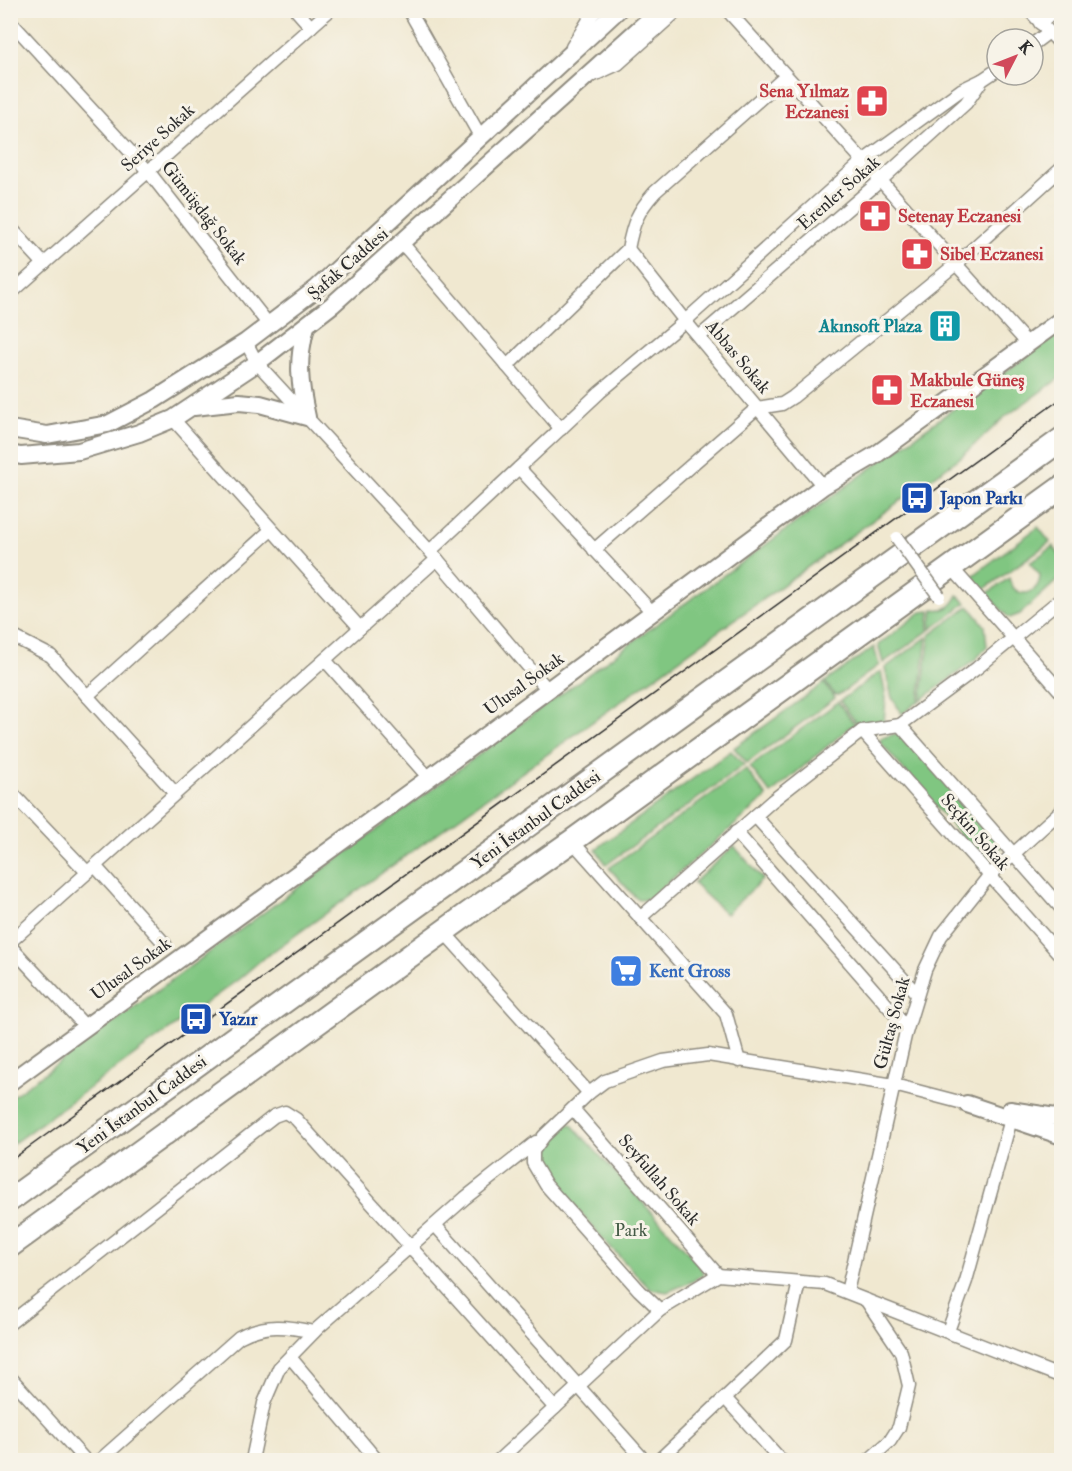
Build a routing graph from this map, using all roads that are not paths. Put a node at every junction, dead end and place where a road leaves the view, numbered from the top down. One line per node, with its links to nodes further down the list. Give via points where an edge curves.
1 (296, 10): 12 (street)
2 (330, 10): 12 (street, Seriye Sokak)
3 (409, 10): 19 (street)
4 (597, 10): 14 (street)
5 (618, 10): 14 (main road, Şafak Caddesi)
6 (660, 10): 18 (main road, Şafak Caddesi)
7 (678, 10): 18 (street, via 618,64)
8 (726, 10): 15 (street)
9 (1029, 10): 13 (street)
10 (1055, 10): 13 (street)
11 (10, 21): 22 (street, Gümüşdağ Sokak)
12 (310, 27): 22 (street, Seriye Sokak)
13 (1054, 35)
14 (565, 58): 19 (main road, Şafak Caddesi)
15 (786, 76): 20 (street); 26 (street, via 640,209)
16 (985, 78): 17 (street, Erenler Sokak)
17 (982, 80): 20 (street, via 961,90); 23 (street, Erenler Sokak, via 966,103)
18 (582, 81): 25 (main road, Şafak Caddesi)
19 (480, 136): 32 (main road, Şafak Caddesi, via 316,289)
20 (863, 162): 23 (street); 31 (street)
21 (1062, 168): 28 (street)
22 (148, 171): 27 (street, Seriye Sokak); 32 (street, Gümüşdağ Sokak)
23 (880, 181): 28 (street); 34 (street, Erenler Sokak)
24 (10, 227): 27 (street)
25 (402, 243): 33 (main road, Şafak Caddesi); 38 (street)
26 (628, 249): 31 (street, Abbas Sokak); 38 (street)
27 (44, 264): 29 (street, Seriye Sokak)
28 (956, 264): 36 (street); 40 (street, via 793,397 782,404)
29 (10, 294)
30 (1062, 320): 36 (main road, Ulusal Sokak)
31 (686, 321): 34 (street, Abbas Sokak); 44 (street)
32 (269, 325): 35 (main road, Şafak Caddesi)
33 (306, 326): 37 (main road, Şafak Caddesi); 41 (main road, via 300,349 299,384)
34 (699, 337): 40 (street, Abbas Sokak)
35 (246, 342): 37 (street); 43 (main road, Şafak Caddesi, via 108,424 47,435)
36 (1028, 344): 48 (main road, Ulusal Sokak, via 877,454)
37 (257, 363): 39 (main road, Şafak Caddesi); 41 (street)
38 (507, 366): 44 (street)
39 (190, 408): 41 (main road, via 239,402); 42 (main road, Şafak Caddesi)
40 (757, 408): 48 (street, Abbas Sokak); 52 (street)
41 (307, 417): 53 (street)
42 (173, 419): 46 (main road, Şafak Caddesi, via 79,451); 50 (street)
43 (10, 429)
44 (561, 429): 47 (street)
45 (1062, 439): 96 (highway, Yeni İstanbul Caddesi)
46 (10, 454)
47 (519, 468): 52 (street); 53 (street)
48 (823, 486): 57 (main road, Ulusal Sokak)
49 (1062, 487): 54 (highway, Yeni İstanbul Caddesi)
50 (271, 530): 58 (street); 64 (street)
51 (897, 538): 55 (street, bridge)
52 (594, 550): 57 (street)
53 (433, 555): 58 (street); 62 (street)
54 (952, 568): 60 (street); 73 (highway, Yeni İstanbul Caddesi)
55 (939, 596)
56 (1062, 598): 60 (street)
57 (653, 613): 62 (main road, Ulusal Sokak)
58 (360, 628): 61 (street)
59 (10, 635): 64 (street, via 51,656)
60 (1013, 639): 63 (street); 65 (street)
61 (325, 660): 67 (street); 69 (street)
62 (548, 690): 67 (main road, Ulusal Sokak)
63 (1062, 693)
64 (87, 696): 69 (street)
65 (900, 725): 66 (street); 74 (street, Seçkin Sokak)
66 (862, 731): 71 (street); 76 (street, Seçkin Sokak)
67 (429, 778): 84 (main road, Ulusal Sokak)
68 (10, 791): 75 (street)
69 (176, 793): 75 (street)
70 (1062, 810): 74 (street, Gültaş Sokak)
71 (755, 816): 72 (street); 83 (street)
72 (736, 832): 78 (street); 85 (street)
73 (572, 841): 78 (street); 79 (highway, Yeni İstanbul Caddesi)
74 (1012, 854): 76 (street, Gültaş Sokak); 77 (street, Seçkin Sokak)
75 (91, 869): 80 (street); 81 (street)
76 (989, 876): 82 (street, Seçkin Sokak); 83 (street, Gültaş Sokak, via 941,936)
77 (1062, 909)
78 (640, 918): 86 (street, via 726,1014)
79 (444, 932): 89 (street); 98 (highway, Yeni İstanbul Caddesi)
80 (10, 944): 84 (street)
81 (165, 945)
82 (1062, 957)
83 (917, 994): 85 (street, Gültaş Sokak)
84 (85, 1026): 87 (main road, Ulusal Sokak)
85 (907, 1028): 88 (street, Gültaş Sokak)
86 (739, 1060): 88 (street); 89 (street, via 708,1055 663,1061 605,1081)
87 (10, 1082)
88 (894, 1085): 90 (street); 102 (street, Gültaş Sokak)
89 (589, 1093): 91 (street)
90 (967, 1104): 92 (main road); 93 (main road)
91 (573, 1108): 94 (street); 100 (street, Seyfullah Sokak)
92 (1062, 1118)
93 (1011, 1119): 95 (main road); 106 (street, via 966,1281)
94 (544, 1136): 97 (street); 104 (street, via 533,1151 533,1163 546,1185)
95 (1062, 1136)
96 (10, 1200)
97 (435, 1225): 99 (street); 111 (street)
98 (10, 1246)
99 (410, 1247): 105 (street, via 296,1119 279,1113); 107 (street); 113 (street)
100 (718, 1275): 101 (street); 104 (street)
101 (799, 1282): 102 (street, via 825,1284); 112 (street, via 786,1340)
102 (847, 1292): 103 (street)
103 (866, 1300): 106 (street); 122 (street, via 901,1352 909,1386 899,1427)
104 (660, 1310): 111 (street)
105 (10, 1323)
106 (948, 1331): 110 (street)
107 (314, 1332): 108 (street); 115 (street, via 282,1325 239,1337)
108 (290, 1357): 116 (street, via 279,1368 264,1403); 117 (street)
109 (10, 1377): 114 (street)
110 (1062, 1377)
111 (578, 1387): 113 (street); 119 (street)
112 (725, 1398): 120 (street); 121 (street)
113 (555, 1408): 118 (street)
114 (85, 1461)
115 (100, 1461)
116 (252, 1461)
117 (377, 1461)
118 (498, 1461)
119 (644, 1461)
120 (659, 1461)
121 (781, 1461)
122 (869, 1461)

